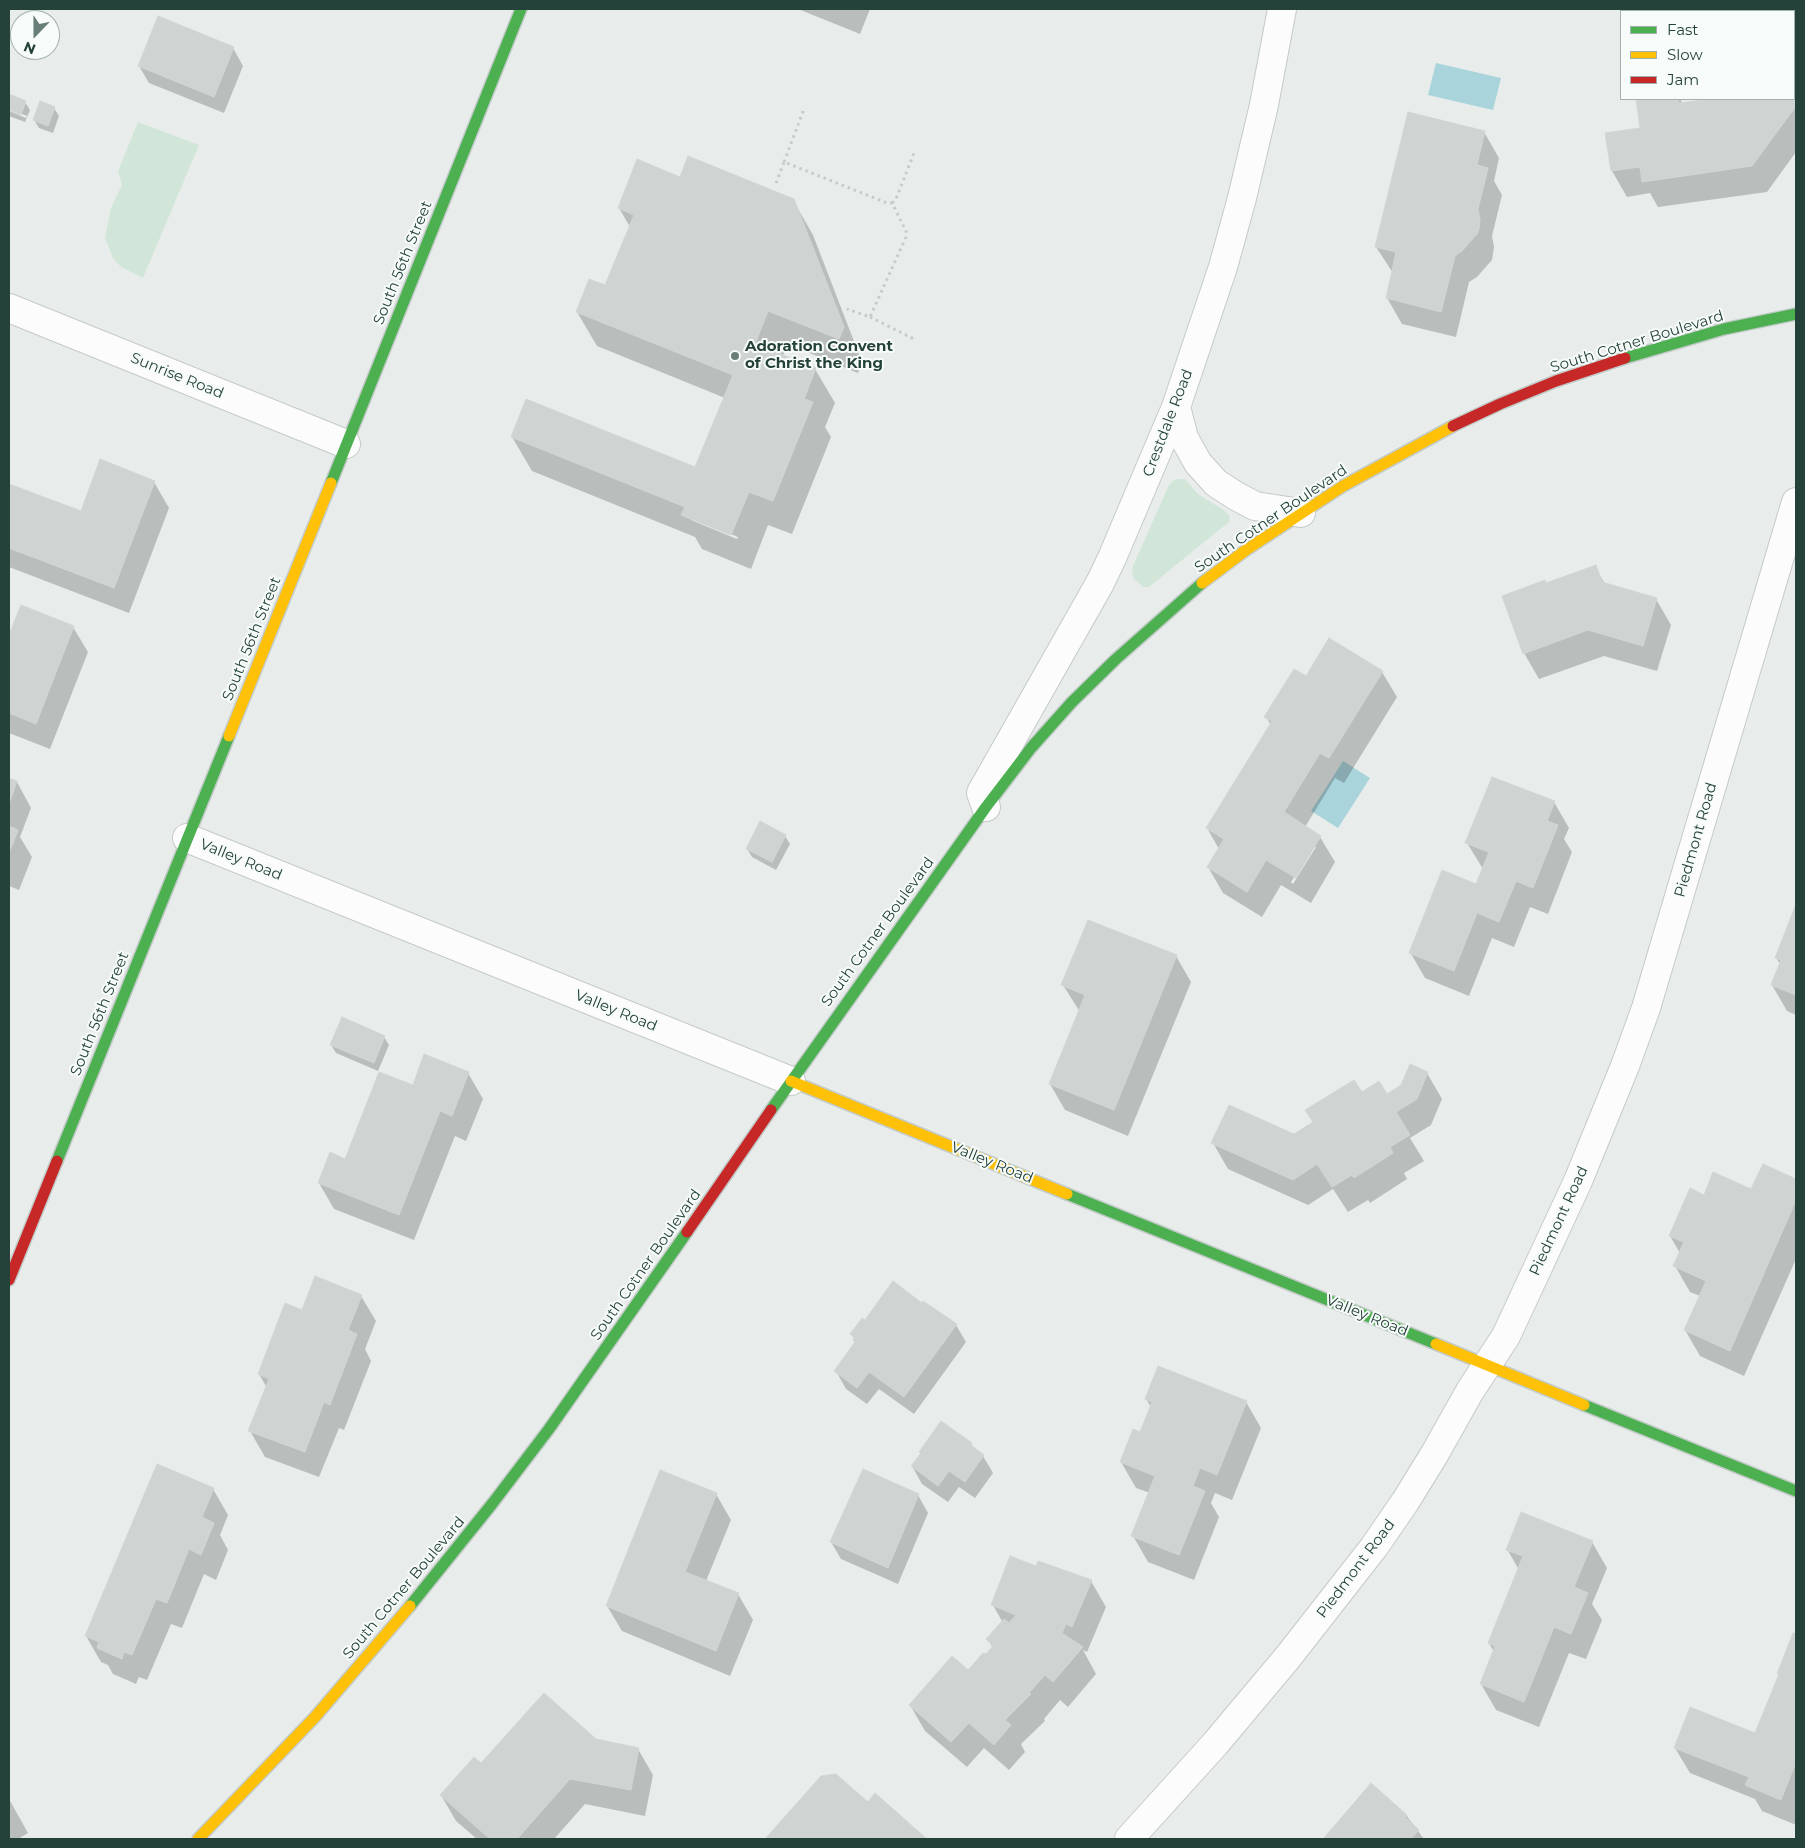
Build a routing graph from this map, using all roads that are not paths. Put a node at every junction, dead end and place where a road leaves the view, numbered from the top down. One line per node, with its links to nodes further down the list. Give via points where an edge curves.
1 (521, 9): 6 (main road, South 56th Street)
2 (1282, 9): 5 (street, Crestdale Road, via 1242,198 1217,286)
3 (9, 308): 6 (street, Sunrise Road)
4 (1796, 314): 8 (main road, South Cotner Boulevard, via 1670,344 1556,381 1445,430)
5 (1176, 407): 8 (street, via 1184,438 1198,463 1216,483 1255,506); 9 (street, Crestdale Road, via 1100,583 981,793)
6 (346, 444): 10 (main road, South 56th Street)
7 (1796, 502): 13 (street, Piedmont Road, via 1649,999 1628,1058 1578,1181 1506,1336)
8 (1301, 512): 9 (main road, South Cotner Boulevard, via 1197,587 1135,641 1072,702 1031,748)
9 (986, 807): 11 (main road, South Cotner Boulevard)
10 (187, 838): 11 (street, Valley Road); 12 (main road, South 56th Street)
11 (790, 1081): 13 (main road, Valley Road); 15 (main road, South Cotner Boulevard, via 549,1429 434,1579 315,1717)
12 (9, 1280)
13 (1488, 1366): 14 (main road, Valley Road); 16 (street, Piedmont Road, via 1374,1547 1215,1744)
14 (1796, 1491)
15 (198, 1839)
16 (1129, 1839)

